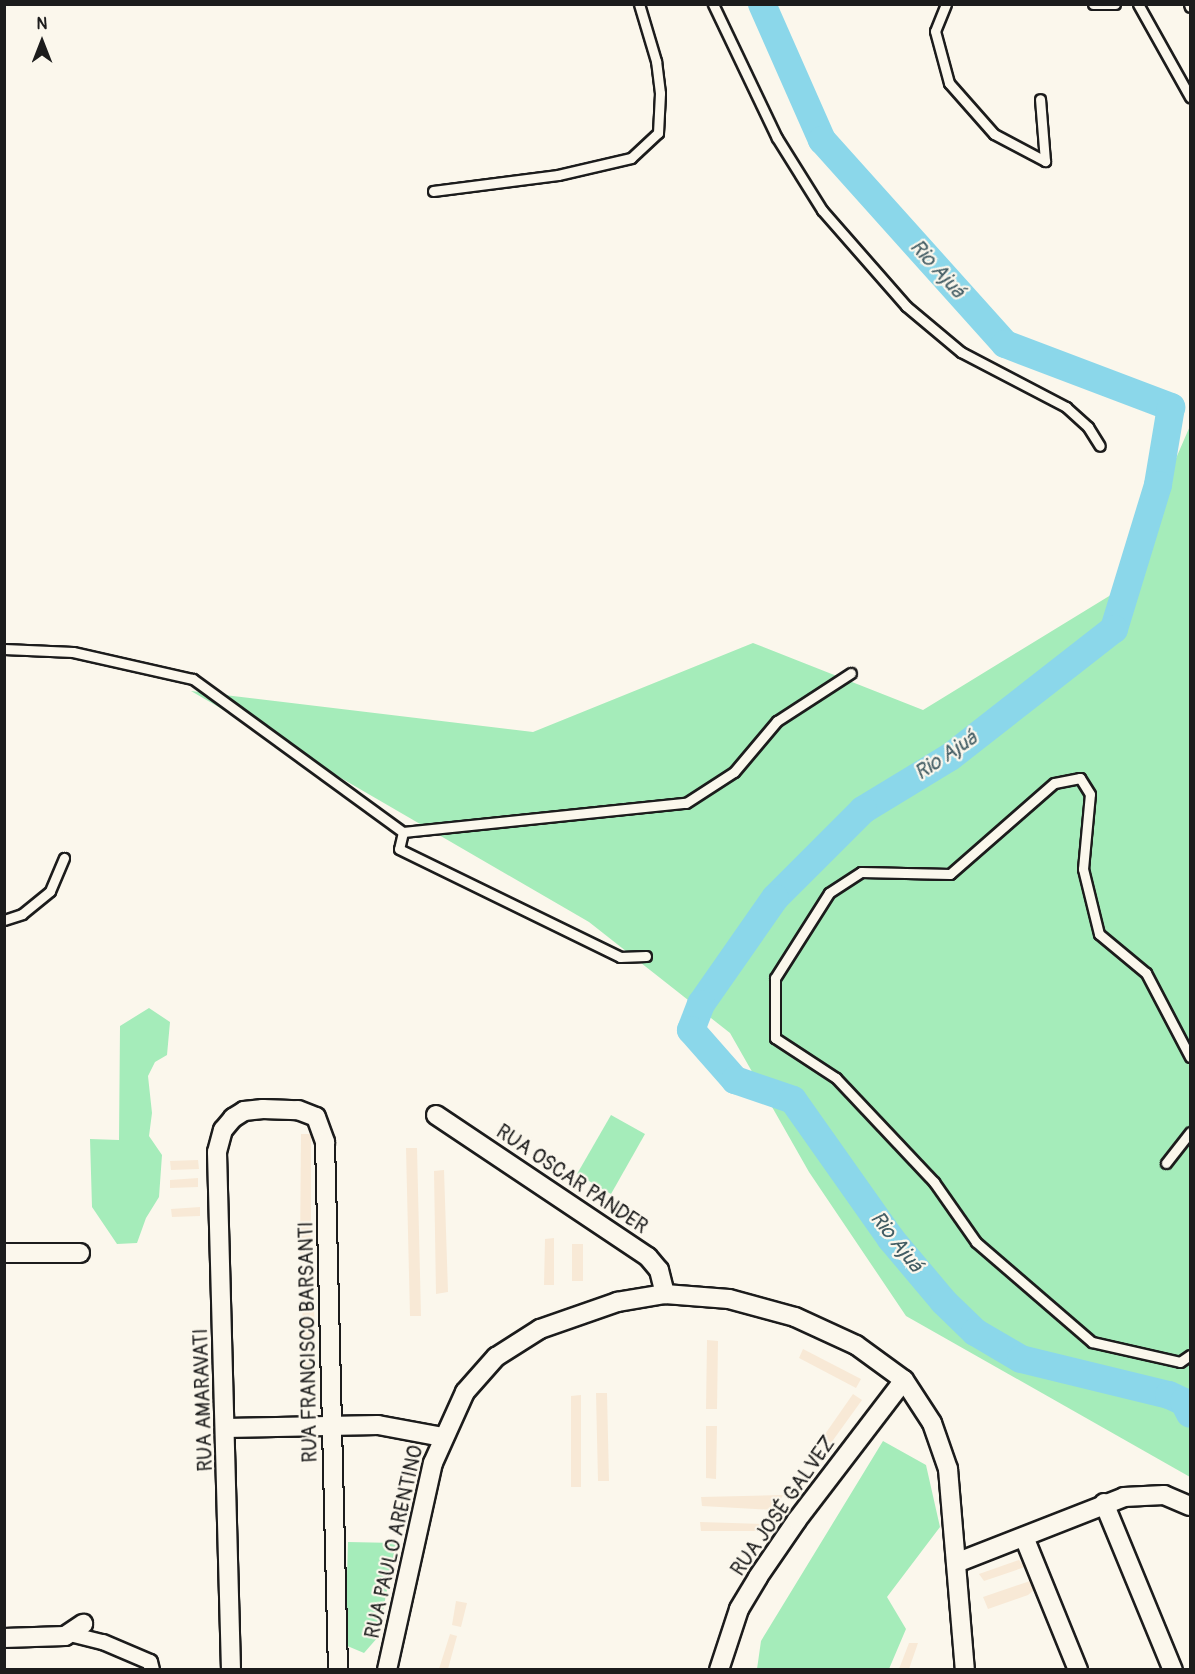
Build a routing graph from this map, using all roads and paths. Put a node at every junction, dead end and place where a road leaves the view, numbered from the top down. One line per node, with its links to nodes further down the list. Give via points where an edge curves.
1 (639, 4): 9 (lane, via 656,61 660,93 658,133 631,158 558,175)
2 (713, 4): 10 (lane, via 777,138 822,210 906,306 961,352 1065,407 1088,427)
3 (946, 4): 8 (lane, via 935,31 949,83 994,134 1046,161)
4 (1093, 4): 5 (lane)
5 (1115, 4)
6 (1138, 4): 7 (lane)
7 (1191, 96)
8 (1040, 99)
9 (433, 191)
10 (1100, 446)
11 (4, 649): 13 (lane, via 73,652 192,679)
12 (851, 673): 13 (lane, via 777,721 734,772 686,803)
13 (403, 832): 16 (lane, via 399,849 620,957)
14 (64, 858): 15 (lane, via 50,891 22,914)
15 (4, 920)
16 (646, 956)
17 (1191, 1057): 25 (lane, via 1146,973 1099,934 1083,869 1090,794 1080,778 1054,783 950,874 861,872 830,893 775,978 775,1038 836,1078 934,1182 976,1242 1092,1342 1180,1362)
18 (436, 1115): 24 (street, RUA OSCAR PANDER, via 648,1257 659,1270)
19 (223, 1130): 27 (street, RUA FRANCISCO BARSANTI, via 244,1111 263,1109 298,1110 321,1124 326,1162); 28 (street, RUA AMARAVATI, via 218,1142 217,1168)
20 (1191, 1132): 21 (lane)
21 (1166, 1163)
22 (4, 1253): 23 (street)
23 (80, 1253)
24 (665, 1294): 26 (street, RUA PAULO ARENTINO, via 729,1299 795,1317 856,1345); 29 (street, RUA PAULO ARENTINO, via 590,1310 517,1342 480,1373)
25 (1191, 1355)
26 (904, 1380): 33 (street, RUA PAULO ARENTINO, via 921,1403 942,1447 952,1497); 40 (street, RUA JOSÉ GALVEZ, via 758,1578 739,1609)
27 (333, 1425): 28 (street); 29 (street, via 393,1426); 38 (street, RUA FRANCISCO BARSANTI)
28 (226, 1428): 37 (street, RUA AMARAVATI)
29 (442, 1437): 39 (street, RUA PAULO ARENTINO)
30 (1104, 1503): 31 (street, via 1149,1494); 32 (street); 43 (street)
31 (1191, 1506)
32 (1024, 1538): 33 (street); 42 (street)
33 (956, 1563): 41 (street, RUA PAULO ARENTINO)
34 (76, 1629): 35 (street); 36 (street, via 150,1662)
35 (4, 1638)
36 (152, 1670)
37 (231, 1670)
38 (339, 1670)
39 (387, 1670)
40 (719, 1670)
41 (965, 1670)
42 (1078, 1670)
43 (1173, 1670)

